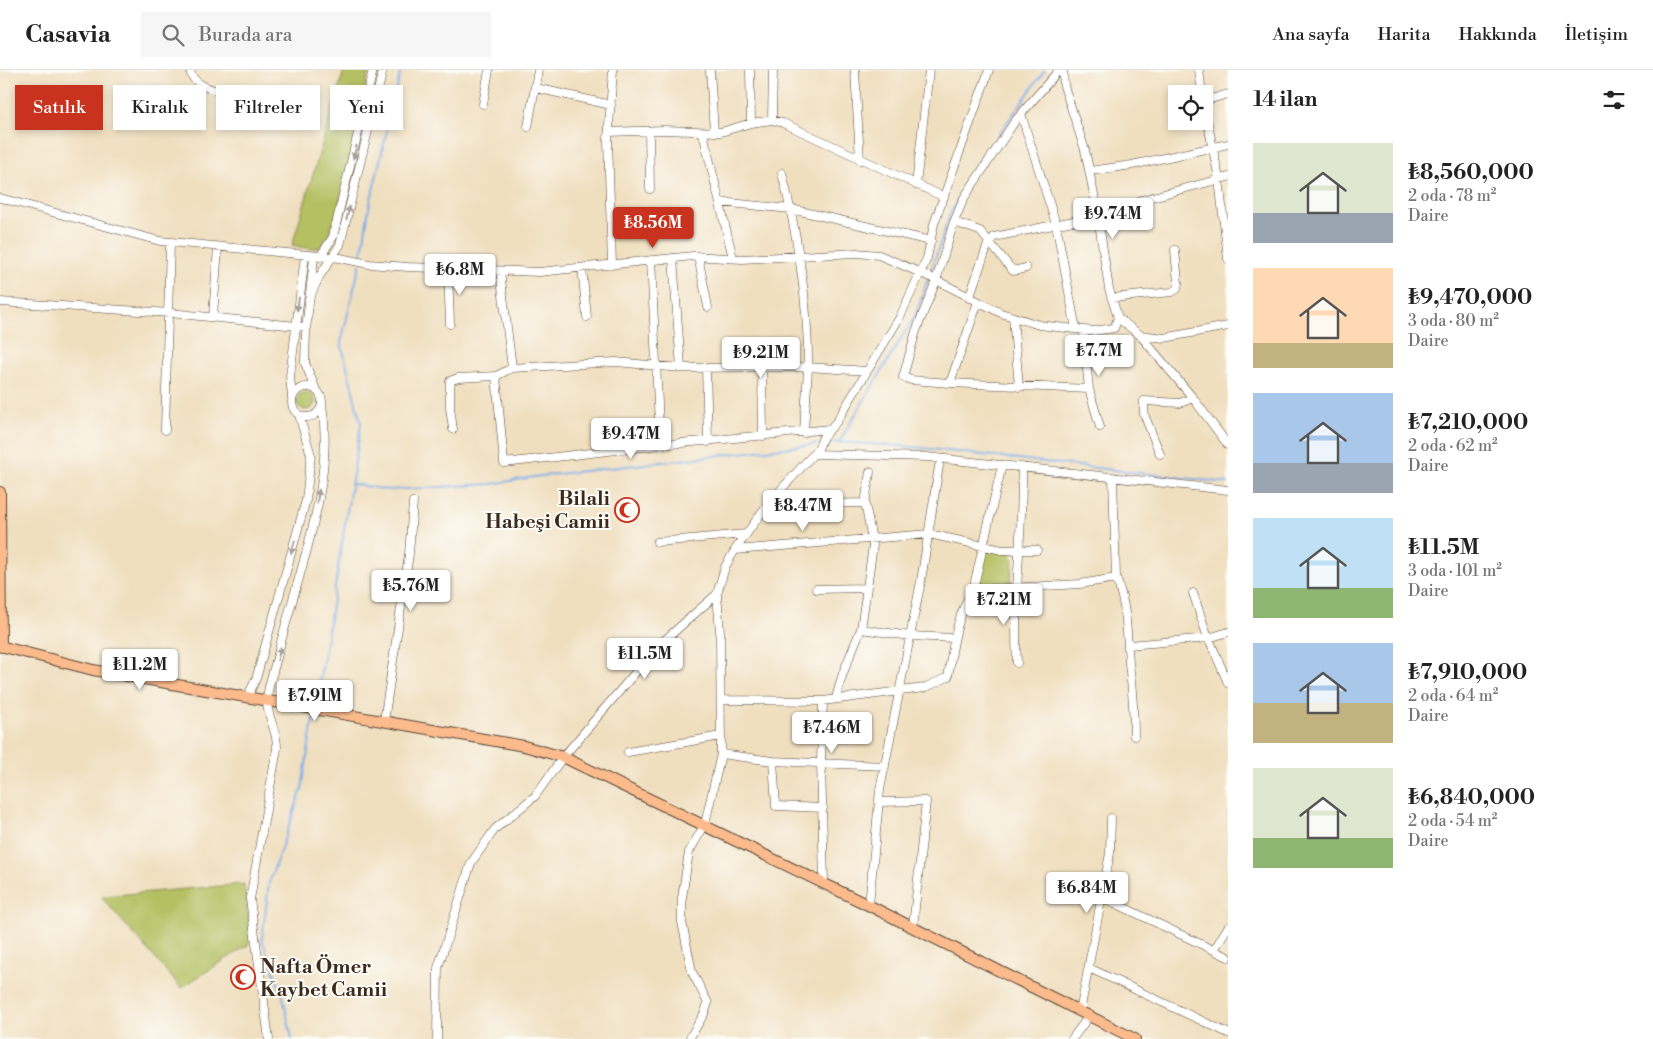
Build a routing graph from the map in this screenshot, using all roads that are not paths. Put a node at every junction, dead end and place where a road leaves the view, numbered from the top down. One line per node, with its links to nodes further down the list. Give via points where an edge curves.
1 (190, 70): 18 (street, via 195,82)
2 (373, 70): 57 (street, one-way to 57, via 334,237)
3 (383, 70): 58 (street, one-way to 3, via 340,245)
4 (489, 70): 21 (street)
5 (538, 70): 17 (street)
6 (613, 70): 22 (street)
7 (710, 70): 31 (street)
8 (750, 70): 25 (street)
9 (773, 70): 24 (street)
10 (855, 70): 34 (street)
11 (928, 70): 39 (street)
12 (989, 70): 41 (street)
13 (1059, 70): 23 (street)
14 (1063, 70): 35 (street, via 1064,86)
15 (1199, 70): 16 (street)
16 (1201, 85)
17 (536, 88): 22 (street); 26 (street)
18 (216, 89)
19 (1228, 94): 20 (street)
20 (1213, 100)
21 (484, 104)
22 (611, 105): 29 (street)
23 (1021, 114): 47 (street, via 964,198); 48 (street)
24 (772, 120): 25 (street); 34 (street)
25 (751, 123): 31 (street)
26 (528, 127)
27 (1209, 130): 33 (street)
28 (649, 131): 29 (street); 30 (street); 40 (street)
29 (609, 132): 63 (street)
30 (703, 132): 31 (street); 44 (street)
31 (714, 132)
32 (1228, 144): 33 (street)
33 (1213, 148): 35 (street); 38 (street)
34 (860, 160): 39 (street)
35 (1090, 171): 46 (street)
36 (782, 173): 45 (street)
37 (1228, 177): 38 (street)
38 (1220, 179): 43 (street); 61 (street)
39 (916, 185): 41 (street)
40 (650, 189)
41 (944, 197): 49 (street)
42 (0, 198): 50 (street)
43 (1141, 200)
44 (720, 202): 45 (street); 60 (street)
45 (791, 209): 49 (street); 56 (street)
46 (1098, 216): 48 (street); 70 (street)
47 (954, 222): 51 (street, via 980,231); 68 (street)
48 (1056, 224): 51 (street, via 994,237); 84 (street)
49 (931, 241): 68 (street)
50 (170, 242): 52 (street); 75 (street)
51 (990, 242): 65 (street, via 1013,271); 69 (street)
52 (218, 247): 54 (street); 76 (street)
53 (1175, 250): 70 (street, via 1177,289)
54 (305, 256): 57 (street); 81 (street, one-way to 81)
55 (698, 256): 59 (street); 60 (street); 74 (street)
56 (798, 256): 60 (street); 68 (street, via 879,255); 87 (street)
57 (317, 257): 58 (street); 71 (street)
58 (332, 258): 66 (street); 71 (street)
59 (673, 258): 62 (street); 89 (street)
60 (733, 258)
61 (1228, 259)
62 (651, 260): 63 (street); 86 (street)
63 (612, 265): 64 (street)
64 (582, 268): 67 (street); 77 (street)
65 (1026, 268)
66 (448, 269): 67 (street); 80 (street)
67 (500, 271): 88 (street)
68 (929, 277): 69 (street); 92 (street, via 900,317); 94 (street, via 903,376 911,380)
69 (969, 298): 73 (street)
70 (1112, 298): 79 (street)
71 (309, 299): 83 (street)
72 (0, 302): 75 (street)
73 (978, 302): 78 (street); 94 (street)
74 (708, 308)
75 (170, 313): 76 (street); 105 (street)
76 (213, 316): 81 (street)
77 (587, 317)
78 (1013, 317): 84 (street, via 1039,325); 95 (street)
79 (1118, 318): 84 (street, via 1114,328); 85 (street)
80 (450, 324)
81 (295, 325): 83 (street); 98 (street, via 290,376)
82 (1228, 326): 85 (street, via 1164,338)
83 (306, 327): 97 (street, via 305,363)
84 (1079, 329): 96 (street)
85 (1140, 335): 99 (street)
86 (656, 367): 88 (street, via 616,362); 89 (street); 111 (street)
87 (808, 367): 91 (street); 92 (street); 106 (street)
88 (512, 368): 93 (street)
89 (681, 368): 90 (street)
90 (706, 368): 91 (street); 109 (street)
91 (762, 368): 107 (street)
92 (868, 371): 104 (street)
93 (496, 376): 103 (street, via 458,378 450,382); 111 (street, via 504,463)
94 (950, 383): 95 (street)
95 (1019, 386): 96 (street)
96 (1089, 389): 102 (street)
97 (316, 390): 98 (street, via 300,388); 100 (street)
98 (292, 398): 101 (street, via 292,406)
99 (1193, 398): 108 (street); 113 (street, via 1180,403 1144,401 1144,414)
100 (322, 405): 101 (street, via 315,415); 152 (street, one-way to 100, via 314,516 324,457 326,426)
101 (299, 415): 149 (street, one-way to 149, via 311,455 306,500 256,679)
102 (1100, 428)
103 (453, 429)
104 (830, 429): 106 (street); 112 (street)
105 (166, 430)
106 (804, 433): 107 (street)
107 (763, 436): 109 (street)
108 (1225, 436): 110 (street)
109 (708, 442): 111 (street)
110 (1228, 444)
111 (660, 445)
112 (816, 451): 114 (street); 123 (street)
113 (1160, 454)
114 (1002, 465): 116 (street); 128 (street)
115 (939, 466): 125 (street)
116 (1022, 467): 118 (street); 131 (street, via 1023,505)
117 (870, 472): 122 (street)
118 (1113, 477): 119 (street); 132 (street)
119 (1228, 490)
120 (0, 492): 145 (main road)
121 (413, 502): 154 (street, via 409,554)
122 (865, 503): 123 (street); 126 (street)
123 (767, 505): 124 (street)
124 (746, 534): 127 (street); 129 (street)
125 (929, 534): 126 (street); 128 (street); 141 (street)
126 (873, 540): 129 (street); 133 (street)
127 (657, 542)
128 (982, 547): 131 (street); 136 (street)
129 (736, 550): 138 (street, via 725,567)
130 (1037, 550): 131 (street)
131 (1018, 551): 134 (street)
132 (1116, 578): 134 (street); 144 (street, via 1122,592)
133 (866, 588): 135 (street); 139 (street)
134 (1016, 588): 136 (street); 146 (street)
135 (816, 589)
136 (972, 590): 142 (street)
137 (1194, 593): 143 (street)
138 (717, 594): 151 (street); 159 (street, via 660,645)
139 (862, 629): 141 (street); 150 (street)
140 (1228, 632): 143 (street)
141 (910, 636): 142 (street); 148 (street)
142 (954, 638): 148 (street, via 948,677 924,688)
143 (1209, 638): 144 (street); 147 (street)
144 (1129, 645): 156 (street)
145 (1, 647): 149 (main road, via 93,670)
146 (1017, 664)
147 (1228, 683)
148 (900, 691): 150 (street); 162 (street)
149 (247, 698): 152 (main road)
150 (836, 698): 153 (street)
151 (721, 700): 153 (street); 155 (street)
152 (267, 701): 154 (main road); 177 (street, via 278,738 250,899)
153 (823, 701): 161 (street)
154 (384, 721): 159 (main road, via 524,746)
155 (721, 736): 157 (street); 158 (street)
156 (1134, 736)
157 (628, 752)
158 (721, 754): 160 (street); 166 (street)
159 (563, 757): 166 (main road); 178 (street, via 535,796 495,829 471,863 438,968)
160 (772, 761): 161 (street); 164 (street, via 776,806)
161 (821, 762): 162 (street); 164 (street)
162 (885, 766): 163 (street)
163 (879, 802): 169 (street); 170 (street, via 926,801)
164 (823, 808): 167 (street)
165 (1110, 818): 168 (street, via 1110,853)
166 (705, 824): 167 (main road); 179 (street, via 689,852 682,898 682,922 692,972 708,1003)
167 (824, 883): 169 (main road)
168 (1102, 897): 172 (street); 174 (street)
169 (869, 905): 170 (main road)
170 (913, 927): 175 (main road)
171 (1228, 927): 172 (street)
172 (1214, 950): 173 (street)
173 (1228, 957)
174 (1089, 968): 175 (street); 176 (street)
175 (1084, 1014): 180 (street); 181 (main road)
176 (1228, 1033)
177 (269, 1039)
178 (437, 1039)
179 (689, 1039)
180 (1072, 1039)
181 (1135, 1039)

